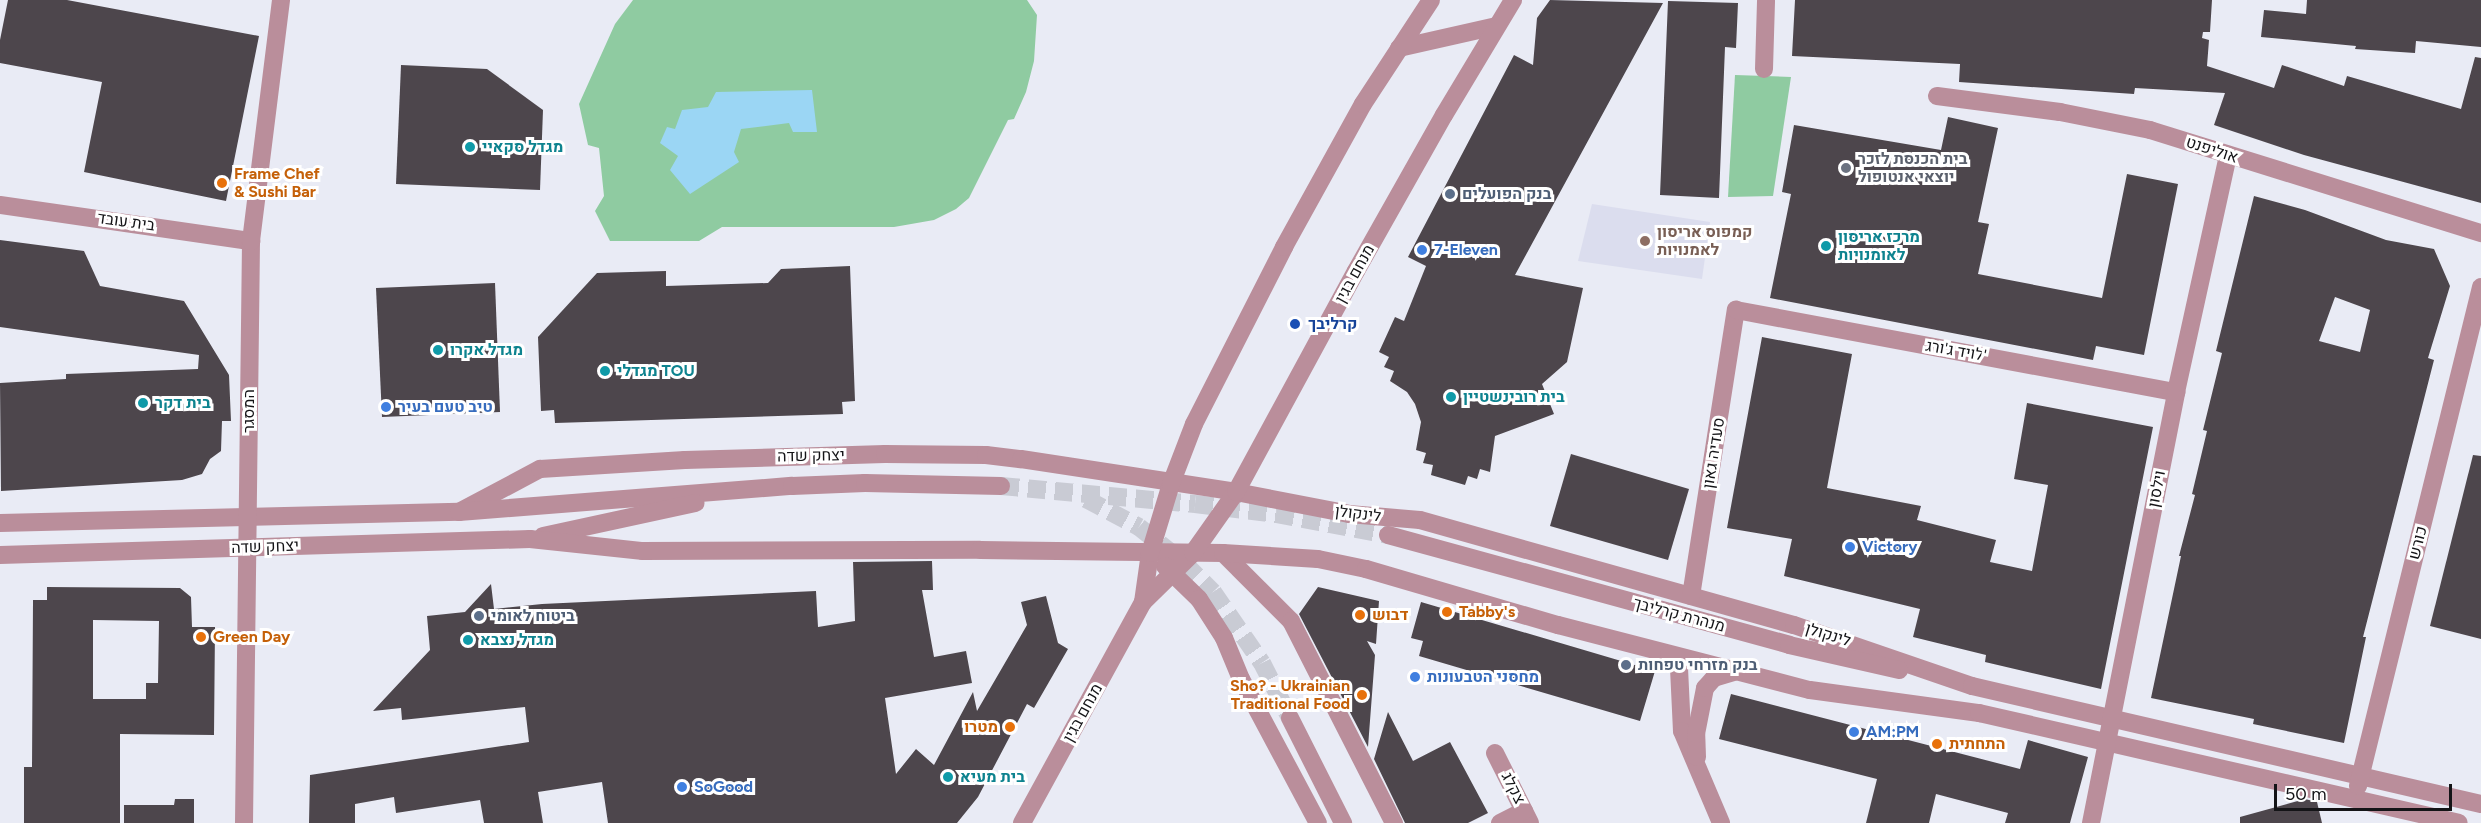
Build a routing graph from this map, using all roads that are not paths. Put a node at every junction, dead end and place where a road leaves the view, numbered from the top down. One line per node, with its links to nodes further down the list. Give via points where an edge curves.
1 (281, 0): 12 (street, המסגר)
2 (1431, 0): 6 (street, מנחם בגין)
3 (1513, 0): 5 (street, מנחם בגין)
4 (1766, 0): 7 (street)
5 (1497, 26): 6 (street); 19 (street, מנחם בגין, via 1356,271)
6 (1399, 48): 16 (street, מנחם בגין, via 1363,104 1284,246 1194,423)
7 (1764, 69)
8 (1937, 96): 9 (street, אוליפנט, via 2060,112 2150,130)
9 (2228, 155): 11 (street, אוליפנט); 15 (street, וילסון)
10 (0, 205): 12 (street, בית עובד)
11 (2481, 233)
12 (251, 241): 21 (street, המסגר)
13 (2481, 287): 41 (street, כורש)
14 (1736, 310): 15 (street, לויד ג'ורג'); 31 (street, סעדיה גאון)
15 (2176, 392): 37 (street, וילסון)
16 (1171, 484): 19 (street, לינקולן); 20 (street, יצחק שדה, via 986,455 685,460 540,469); 26 (street, מנחם בגין)
17 (1001, 486): 18 (street, יצחק שדה, via 866,483)
18 (764, 489): 20 (street, יצחק שדה); 24 (street, יצחק שדה)
19 (1236, 492): 27 (street, מנחם בגין); 31 (street, לינקולן, via 1349,514 1420,520)
20 (459, 512): 21 (street, יצחק שדה)
21 (249, 516): 22 (street, יצחק שדה); 25 (street, המסגר)
22 (0, 523)
23 (1388, 535): 35 (street, מנהרת קרליבך, via 1789,645)
24 (530, 539): 25 (street, יצחק שדה); 26 (street, יצחק שדה, via 643,551)
25 (249, 548): 29 (street, יצחק שדה); 45 (street, המסגר)
26 (1150, 553): 27 (street); 30 (street); 32 (street, מנחם בגין)
27 (1193, 553): 28 (street); 30 (street, מנחם בגין)
28 (1223, 553): 33 (street, via 1330,560); 49 (street, via 1291,621)
29 (0, 555)
30 (1173, 573): 32 (street, מנחם בגין); 47 (street, via 1199,599 1224,638 1241,679)
31 (1691, 596): 35 (street, לינקולן, via 1854,643)
32 (1143, 602): 46 (street, מנחם בגין)
33 (1669, 655): 34 (street); 40 (street, via 1679,668 1681,727)
34 (1736, 672): 38 (street, via 1848,698 1948,707); 40 (street, via 1714,678 1702,693 1696,734)
35 (1972, 686): 37 (street, לינקולן)
36 (1290, 718): 48 (street)
37 (2112, 719): 38 (street, וילסון); 41 (street, לינקולן)
38 (2107, 743): 42 (street); 52 (street, וילסון)
39 (1495, 753): 44 (street, צקלג)
40 (1699, 773): 51 (street)
41 (2360, 776): 42 (street, כורש); 43 (street, לינקולן)
42 (2355, 800): 53 (street)
43 (2481, 804)
44 (1527, 817): 50 (street)
45 (244, 823)
46 (1022, 823)
47 (1318, 823)
48 (1343, 823)
49 (1394, 823)
50 (1500, 823)
51 (1721, 823)
52 (2091, 823)
53 (2458, 823)

